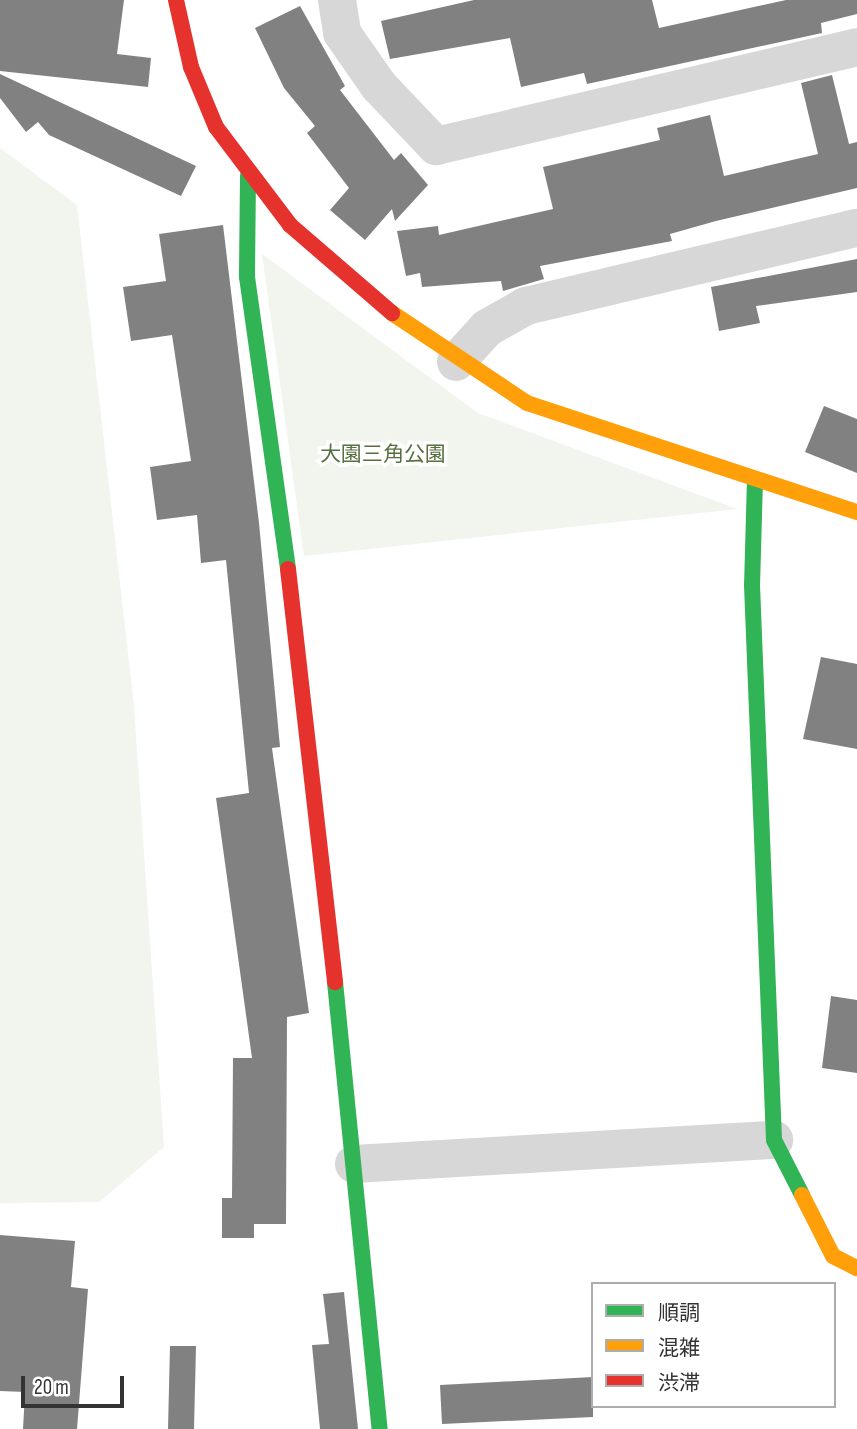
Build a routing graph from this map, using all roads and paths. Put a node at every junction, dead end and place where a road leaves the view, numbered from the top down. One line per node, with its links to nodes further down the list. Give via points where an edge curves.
1 (176, 0): 4 (street, via 196,79)
2 (335, 0): 3 (street, via 342,33 379,86 436,146)
3 (857, 47)
4 (248, 176): 6 (street, via 360,292); 10 (street, via 247,276 305,690)
5 (857, 228): 6 (street, via 526,306 487,328)
6 (456, 362): 7 (street, via 527,403)
7 (755, 480): 8 (street); 9 (street, via 752,585)
8 (857, 512)
9 (774, 1140): 10 (street); 11 (street, via 833,1256)
10 (354, 1164): 12 (street)
11 (857, 1268)
12 (380, 1429)

